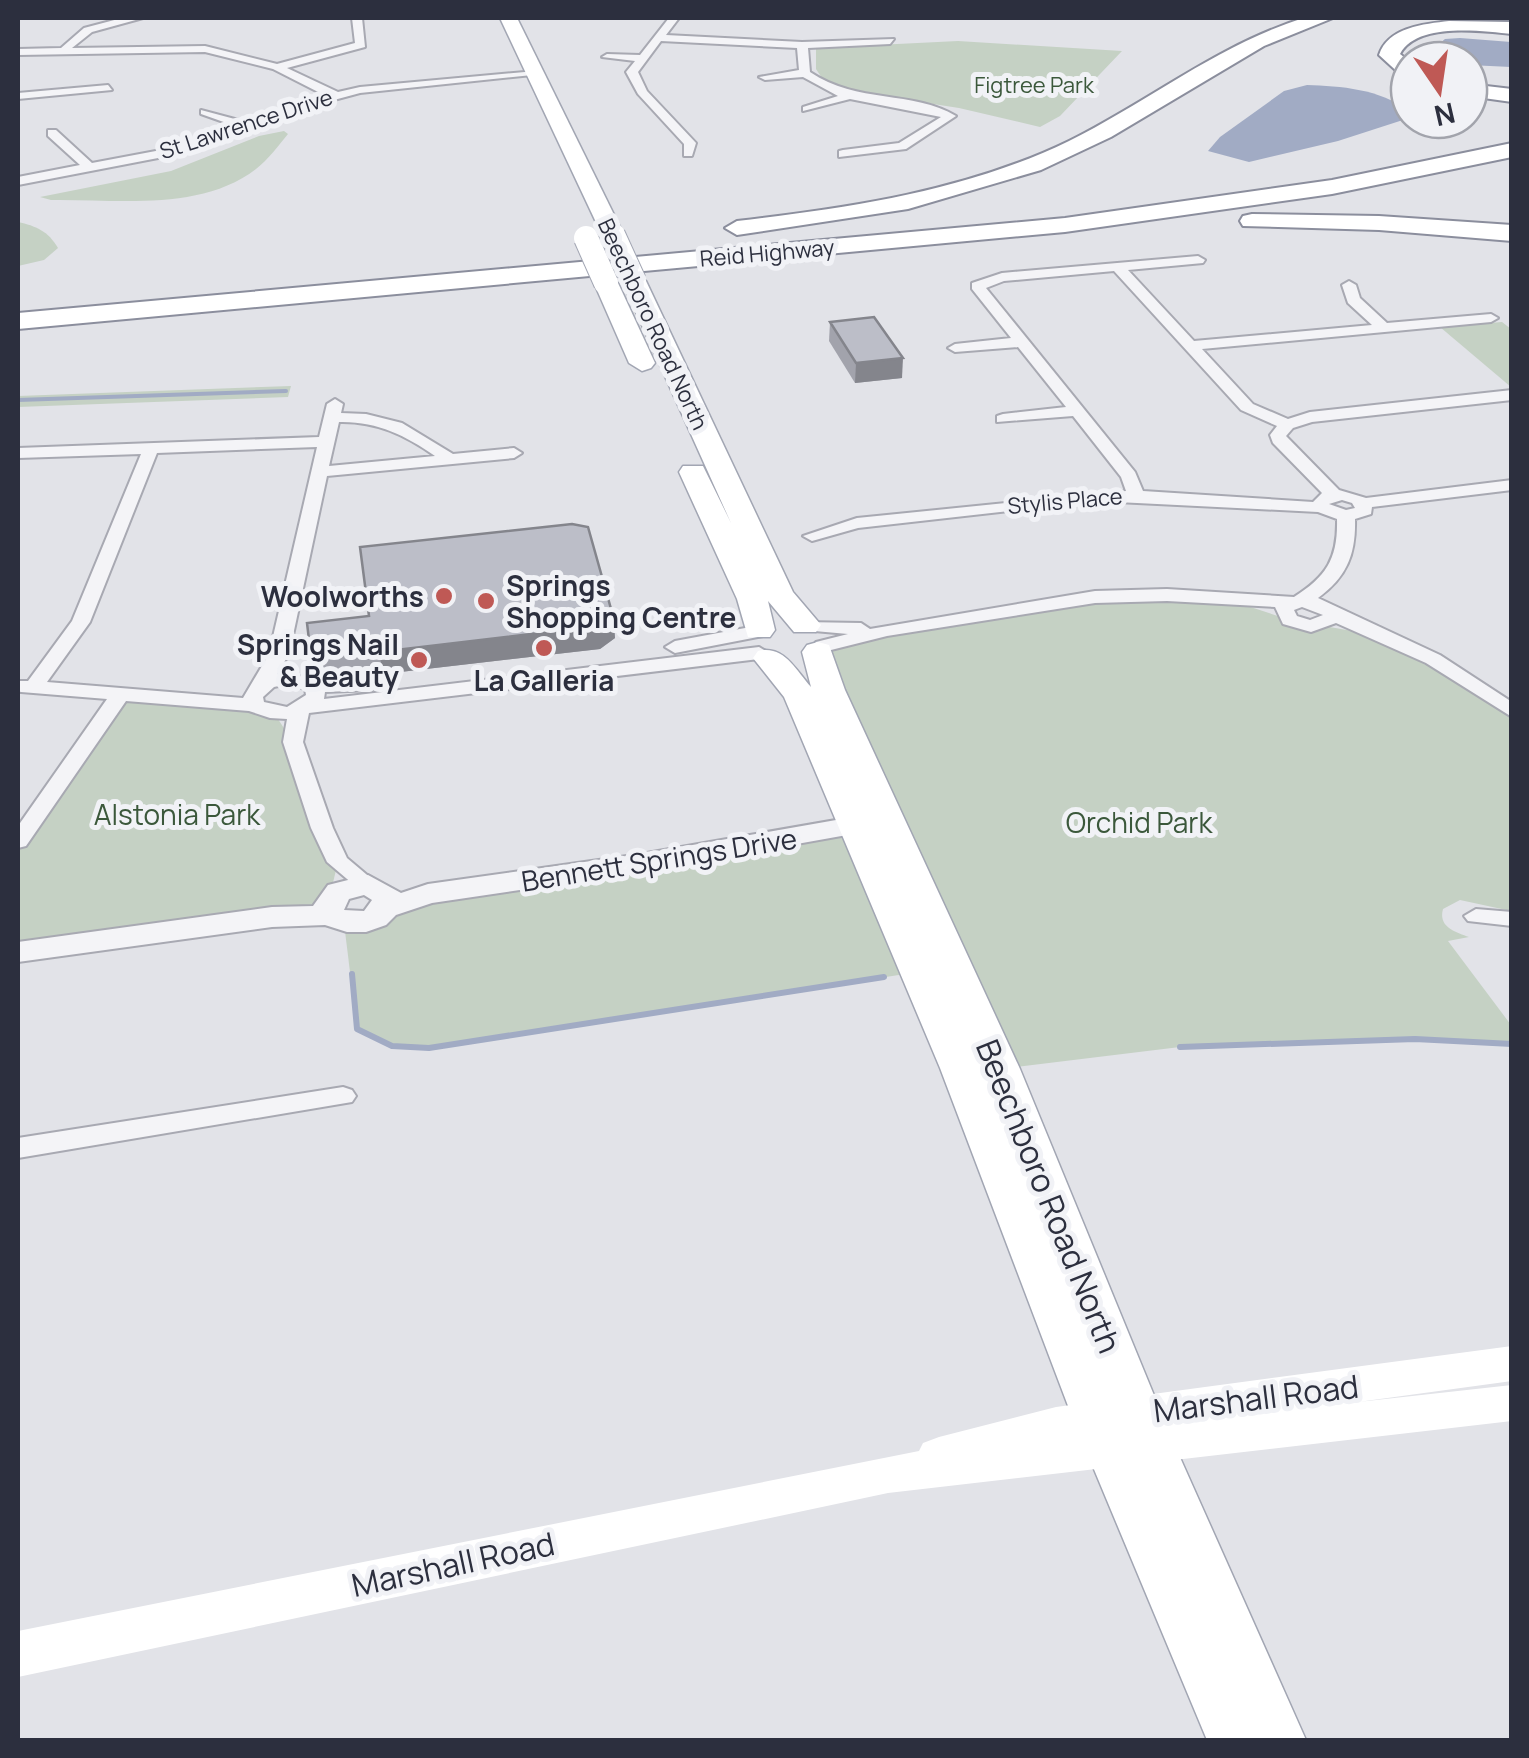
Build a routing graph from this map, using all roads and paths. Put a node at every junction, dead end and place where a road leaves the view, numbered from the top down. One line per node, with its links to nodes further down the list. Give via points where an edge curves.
1 (138, 18): 15 (street, via 90,27)
2 (357, 18): 19 (street, via 361,45)
3 (490, 18): 21 (main road, Beechboro Road North)
4 (508, 18): 21 (main road, Beechboro Road North)
5 (674, 18): 9 (street)
6 (1323, 18): 30 (highway, via 1250,48)
7 (1238, 28): 30 (highway)
8 (1512, 28): 10 (highway, via 1454,27)
9 (659, 38): 13 (street); 18 (street)
10 (1399, 40)
11 (890, 41): 13 (street)
12 (220, 42): 14 (street)
13 (802, 46): 20 (street)
14 (205, 49): 15 (street); 19 (street)
15 (65, 50): 16 (street)
16 (18, 52)
17 (607, 57): 18 (street)
18 (640, 58): 35 (street, via 635,81 690,142)
19 (277, 66): 24 (street)
20 (805, 73): 22 (street); 26 (street)
21 (526, 75): 24 (street, St Lawrence Drive); 33 (main road, Beechboro Road North); 75 (main road, Beechboro Road North, bridge, via 613,236 779,595)
22 (765, 77)
23 (108, 88): 25 (street)
24 (334, 95): 29 (street, St Lawrence Drive)
25 (18, 96)
26 (849, 96): 27 (street); 36 (street, via 950,116 902,146)
27 (808, 109)
28 (205, 112): 29 (street)
29 (249, 127): 37 (street, St Lawrence Drive, via 180,150)
30 (1104, 132): 40 (highway, via 1021,168 929,195)
31 (52, 133): 37 (street)
32 (1512, 136): 47 (highway, Reid Highway, via 1312,177 1119,204)
33 (548, 148)
34 (1512, 150): 43 (highway, Reid Highway, via 1204,208)
35 (688, 153)
36 (843, 154)
37 (88, 166): 38 (street, St Lawrence Drive)
38 (18, 181)
39 (582, 229): 54 (main road, Beechboro Road North, bridge)
40 (714, 230)
41 (1512, 233): 43 (highway, via 1229,222)
42 (678, 234): 47 (highway)
43 (737, 256): 49 (highway, Reid Highway)
44 (1198, 260): 45 (street)
45 (1117, 267): 51 (street, via 1002,277 976,286); 52 (street)
46 (1349, 286): 50 (street, via 1353,300)
47 (29, 296)
48 (1491, 318): 50 (street)
49 (18, 321)
50 (1384, 328): 52 (street)
51 (1020, 342): 53 (street); 56 (street)
52 (1190, 346): 58 (street, via 1253,412)
53 (955, 348)
54 (654, 386)
55 (1512, 395): 58 (street, via 1323,415)
56 (1077, 412): 57 (street); 67 (street, via 1129,476)
57 (1003, 419)
58 (1287, 425): 68 (street, via 1278,434 1281,443)
59 (328, 442): 61 (street); 64 (street, via 334,411 409,429); 65 (street)
60 (680, 445): 76 (main road, Beechboro Road North, via 752,600)
61 (151, 448): 62 (street); 81 (street, via 82,622)
62 (18, 452)
63 (514, 454): 64 (street)
64 (451, 460): 65 (street)
65 (321, 472): 78 (street)
66 (1512, 486): 69 (street)
67 (1136, 495): 68 (street, Stylis Place, via 1274,507); 71 (street, Stylis Place, via 857,523)
68 (1327, 501): 69 (street); 70 (street)
69 (1363, 503): 70 (street, via 1362,512)
70 (1346, 516): 72 (street, via 1347,550)
71 (812, 536)
72 (1329, 584): 73 (street); 74 (street)
73 (1294, 608): 74 (street, via 1316,603); 75 (street, via 1167,595 1095,597)
74 (1328, 617): 85 (street, via 1449,668)
75 (814, 637): 76 (main road, via 790,661); 87 (main road, Beechboro Road North)
76 (761, 643): 77 (street); 79 (street); 87 (main road, Beechboro Road North, via 800,696)
77 (649, 652): 79 (street); 80 (street, via 378,684)
78 (279, 654): 80 (street); 83 (street)
79 (691, 659): 84 (street)
80 (307, 682): 83 (street, via 278,679); 84 (street, via 316,696)
81 (25, 686): 82 (street)
82 (122, 694): 83 (street); 88 (street)
83 (261, 699): 84 (street); 86 (street)
84 (302, 708): 86 (street)
85 (1512, 711)
86 (293, 742): 89 (street)
87 (872, 823): 90 (street, Bennett Springs Drive, via 428,894); 99 (main road, Beechboro Road North, via 998,1068)
88 (20, 832)
89 (338, 862): 90 (street); 91 (street)
90 (379, 895): 91 (street, Bennett Springs Drive, via 374,919 354,924)
91 (330, 905): 94 (street)
92 (1476, 916): 93 (street)
93 (1512, 919)
94 (18, 952)
95 (343, 1096): 96 (street)
96 (18, 1148)
97 (1512, 1363): 99 (main road, Marshall Road)
98 (1512, 1403): 99 (main road, Marshall Road)
99 (1124, 1432): 100 (main road, Marshall Road, via 888,1474); 101 (main road, Beechboro Road North); 102 (main road, Beechboro Road North)
100 (18, 1654)
101 (1236, 1740)
102 (1277, 1740)

